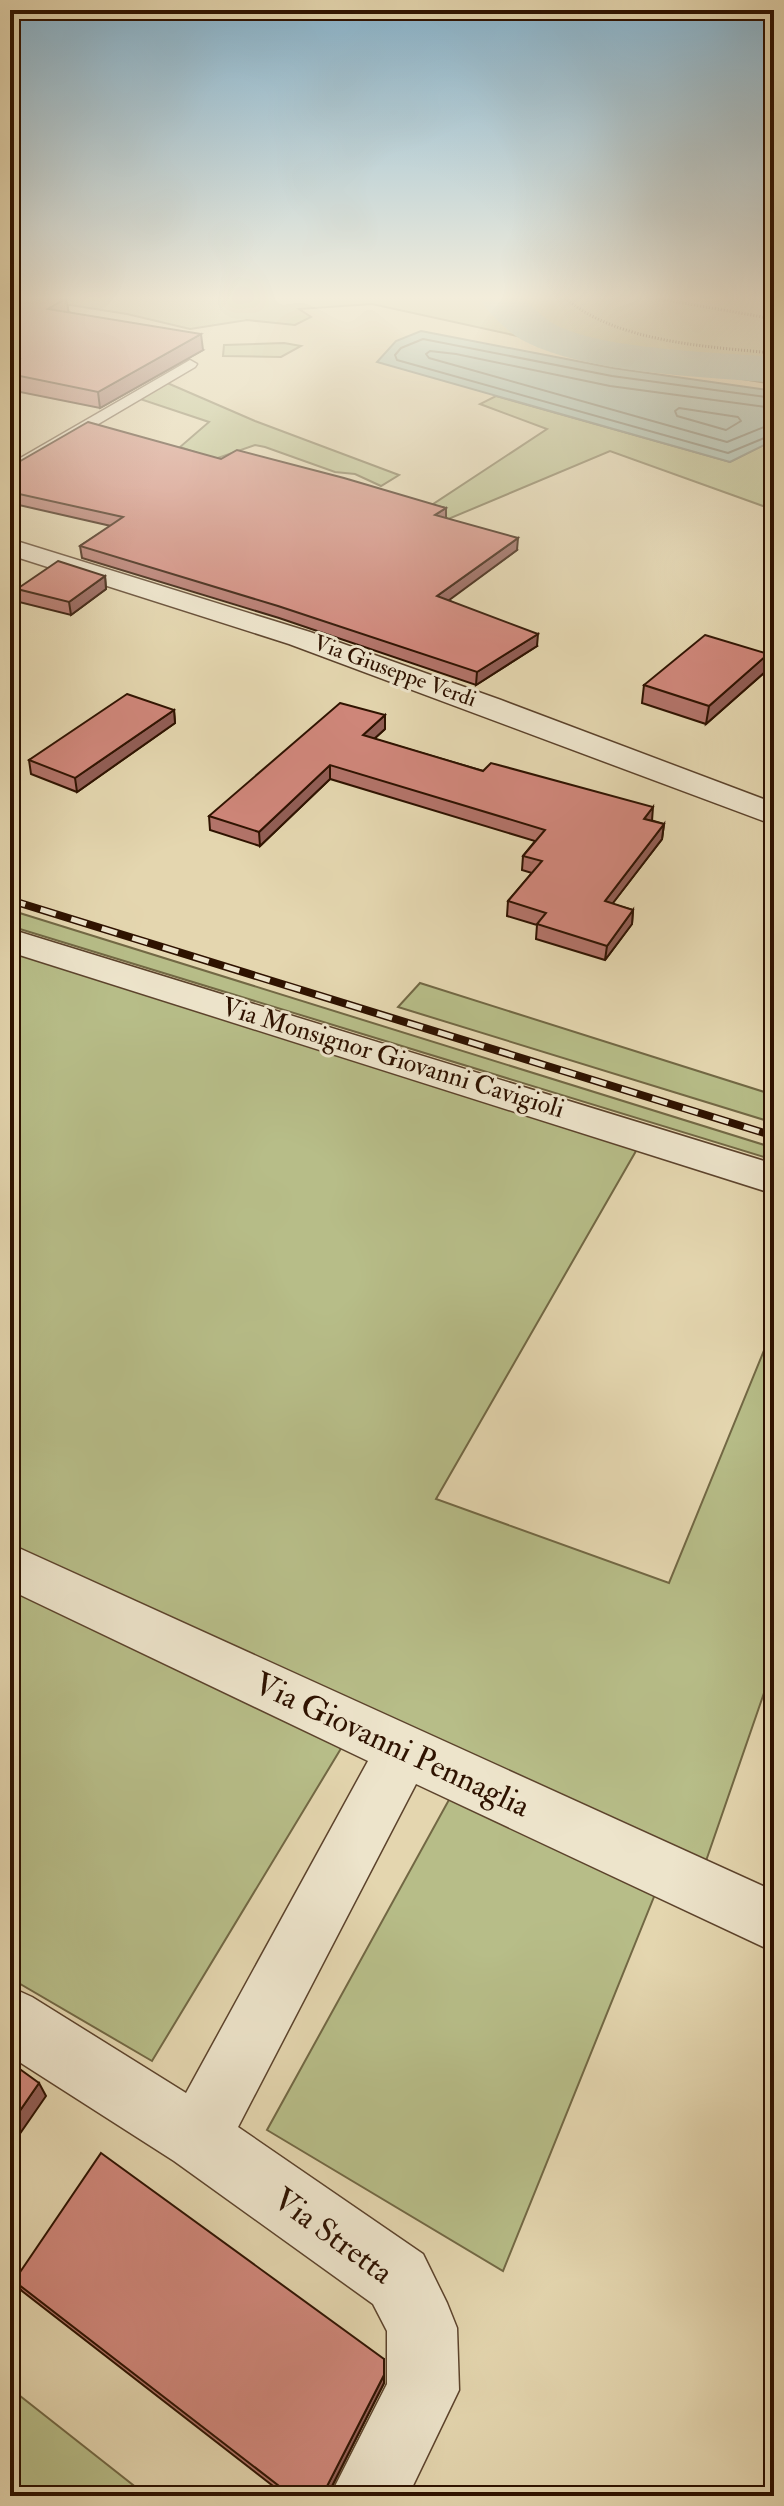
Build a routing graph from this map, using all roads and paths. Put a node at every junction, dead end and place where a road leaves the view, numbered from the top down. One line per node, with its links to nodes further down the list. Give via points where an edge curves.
1 (108, 413): 2 (lane)
2 (10, 471)
3 (10, 547): 4 (street, Via Giuseppe Verdi, via 324,645)
4 (774, 815)
5 (10, 940): 6 (street, Via Monsignor Giovanni Cavigioli)
6 (774, 1179)
7 (10, 1566): 8 (street, Via Giovanni Pennaglia)
8 (404, 1750): 9 (street, Via Giovanni Pennaglia); 11 (street)
9 (774, 1922)
10 (10, 2019): 11 (street, Via Stretta)
11 (197, 2138): 12 (street, Via Stretta, via 398,2279 422,2328 423,2390)
12 (368, 2496)

